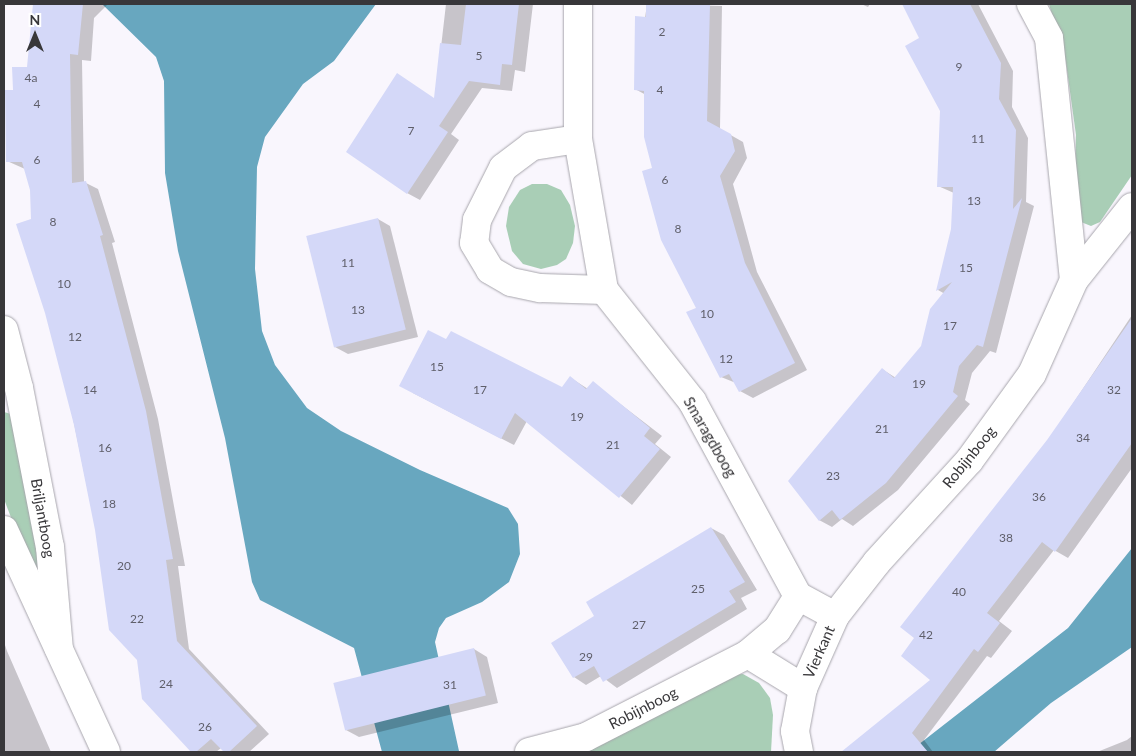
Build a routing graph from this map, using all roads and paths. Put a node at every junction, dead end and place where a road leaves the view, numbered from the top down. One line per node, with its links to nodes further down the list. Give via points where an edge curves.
1 (578, 4): 3 (street, Smaragdboog)
2 (1031, 4): 5 (street, Robijnboog, via 1049,38)
3 (578, 139): 6 (street, Smaragdboog); 6 (street, via 532,146 503,168 477,220 474,243 490,270 511,282 540,288)
4 (1132, 207): 5 (street, Robijnboog)
5 (1074, 280): 11 (street, Robijnboog, via 1032,374 969,462 877,562)
6 (604, 290): 10 (street, Smaragdboog, via 692,401)
7 (4, 330): 8 (street, Briljantboog)
8 (11, 390): 12 (street, Briljantboog, via 50,547)
9 (4, 530): 12 (street, Briljantboog)
10 (798, 596): 11 (street, Vierkant); 13 (street, via 777,630)
11 (835, 616): 14 (street, Vierkant)
12 (59, 650): 15 (street, Briljantboog)
13 (748, 654): 14 (street); 16 (street, Robijnboog, via 586,737)
14 (803, 688): 17 (street, Vierkant, via 795,731)
15 (106, 752)
16 (528, 752)
17 (799, 752)

